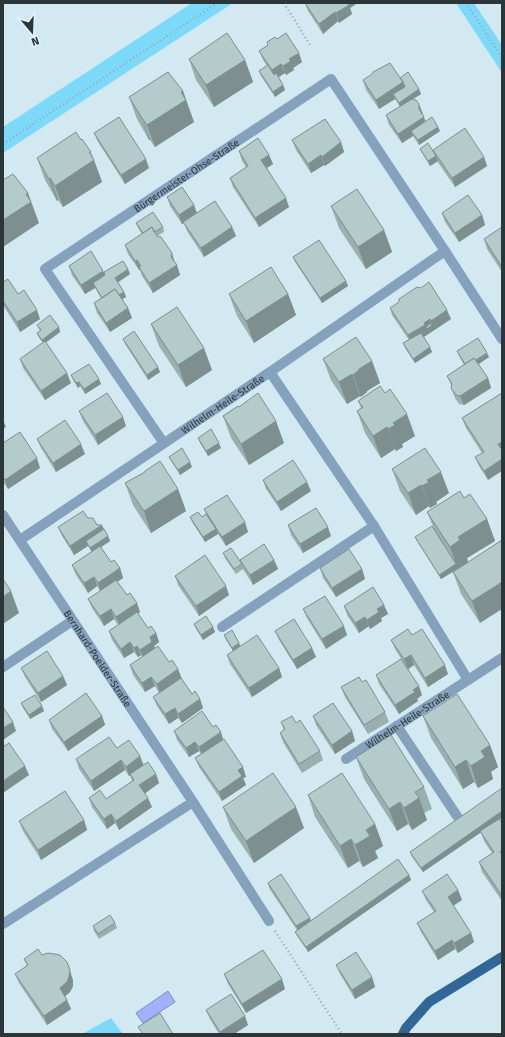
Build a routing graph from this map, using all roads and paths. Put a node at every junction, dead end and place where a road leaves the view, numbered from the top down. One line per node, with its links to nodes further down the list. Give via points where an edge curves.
1 (217, 3): 6 (path)
2 (284, 3): 4 (path)
3 (466, 3): 5 (path)
4 (310, 45)
5 (502, 58)
6 (3, 144)
7 (445, 251): 8 (street, Bürgermeister-Ohse-Straße); 9 (street); 10 (street, Bürgermeister-Ohse-Straße, via 331,79 45,269)
8 (502, 339)
9 (270, 372): 10 (street, Wilhelm-Heile-Straße); 12 (street, Wilhelm-Heile-Straße)
10 (163, 442): 13 (street, Wilhelm-Heile-Straße)
11 (3, 515): 13 (street, Bernhard-Poelder-Straße)
12 (374, 526): 15 (street); 18 (street, Wilhelm-Heile-Straße)
13 (20, 540): 14 (street, Bernhard-Poelder-Straße)
14 (72, 620): 17 (street); 21 (street, Bernhard-Poelder-Straße)
15 (222, 627)
16 (502, 658): 18 (street, Wilhelm-Heile-Straße)
17 (3, 667)
18 (468, 680): 19 (street, Wilhelm-Heile-Straße)
19 (397, 726): 20 (street, Wilhelm-Heile-Straße); 22 (street)
20 (346, 759)
21 (193, 802): 23 (street, Bernhard-Poelder-Straße); 24 (street)
22 (457, 816)
23 (269, 921): 26 (path)
24 (3, 924)
25 (502, 957): 27 (main road, via 429,1002)
26 (342, 1034)
27 (403, 1034)

